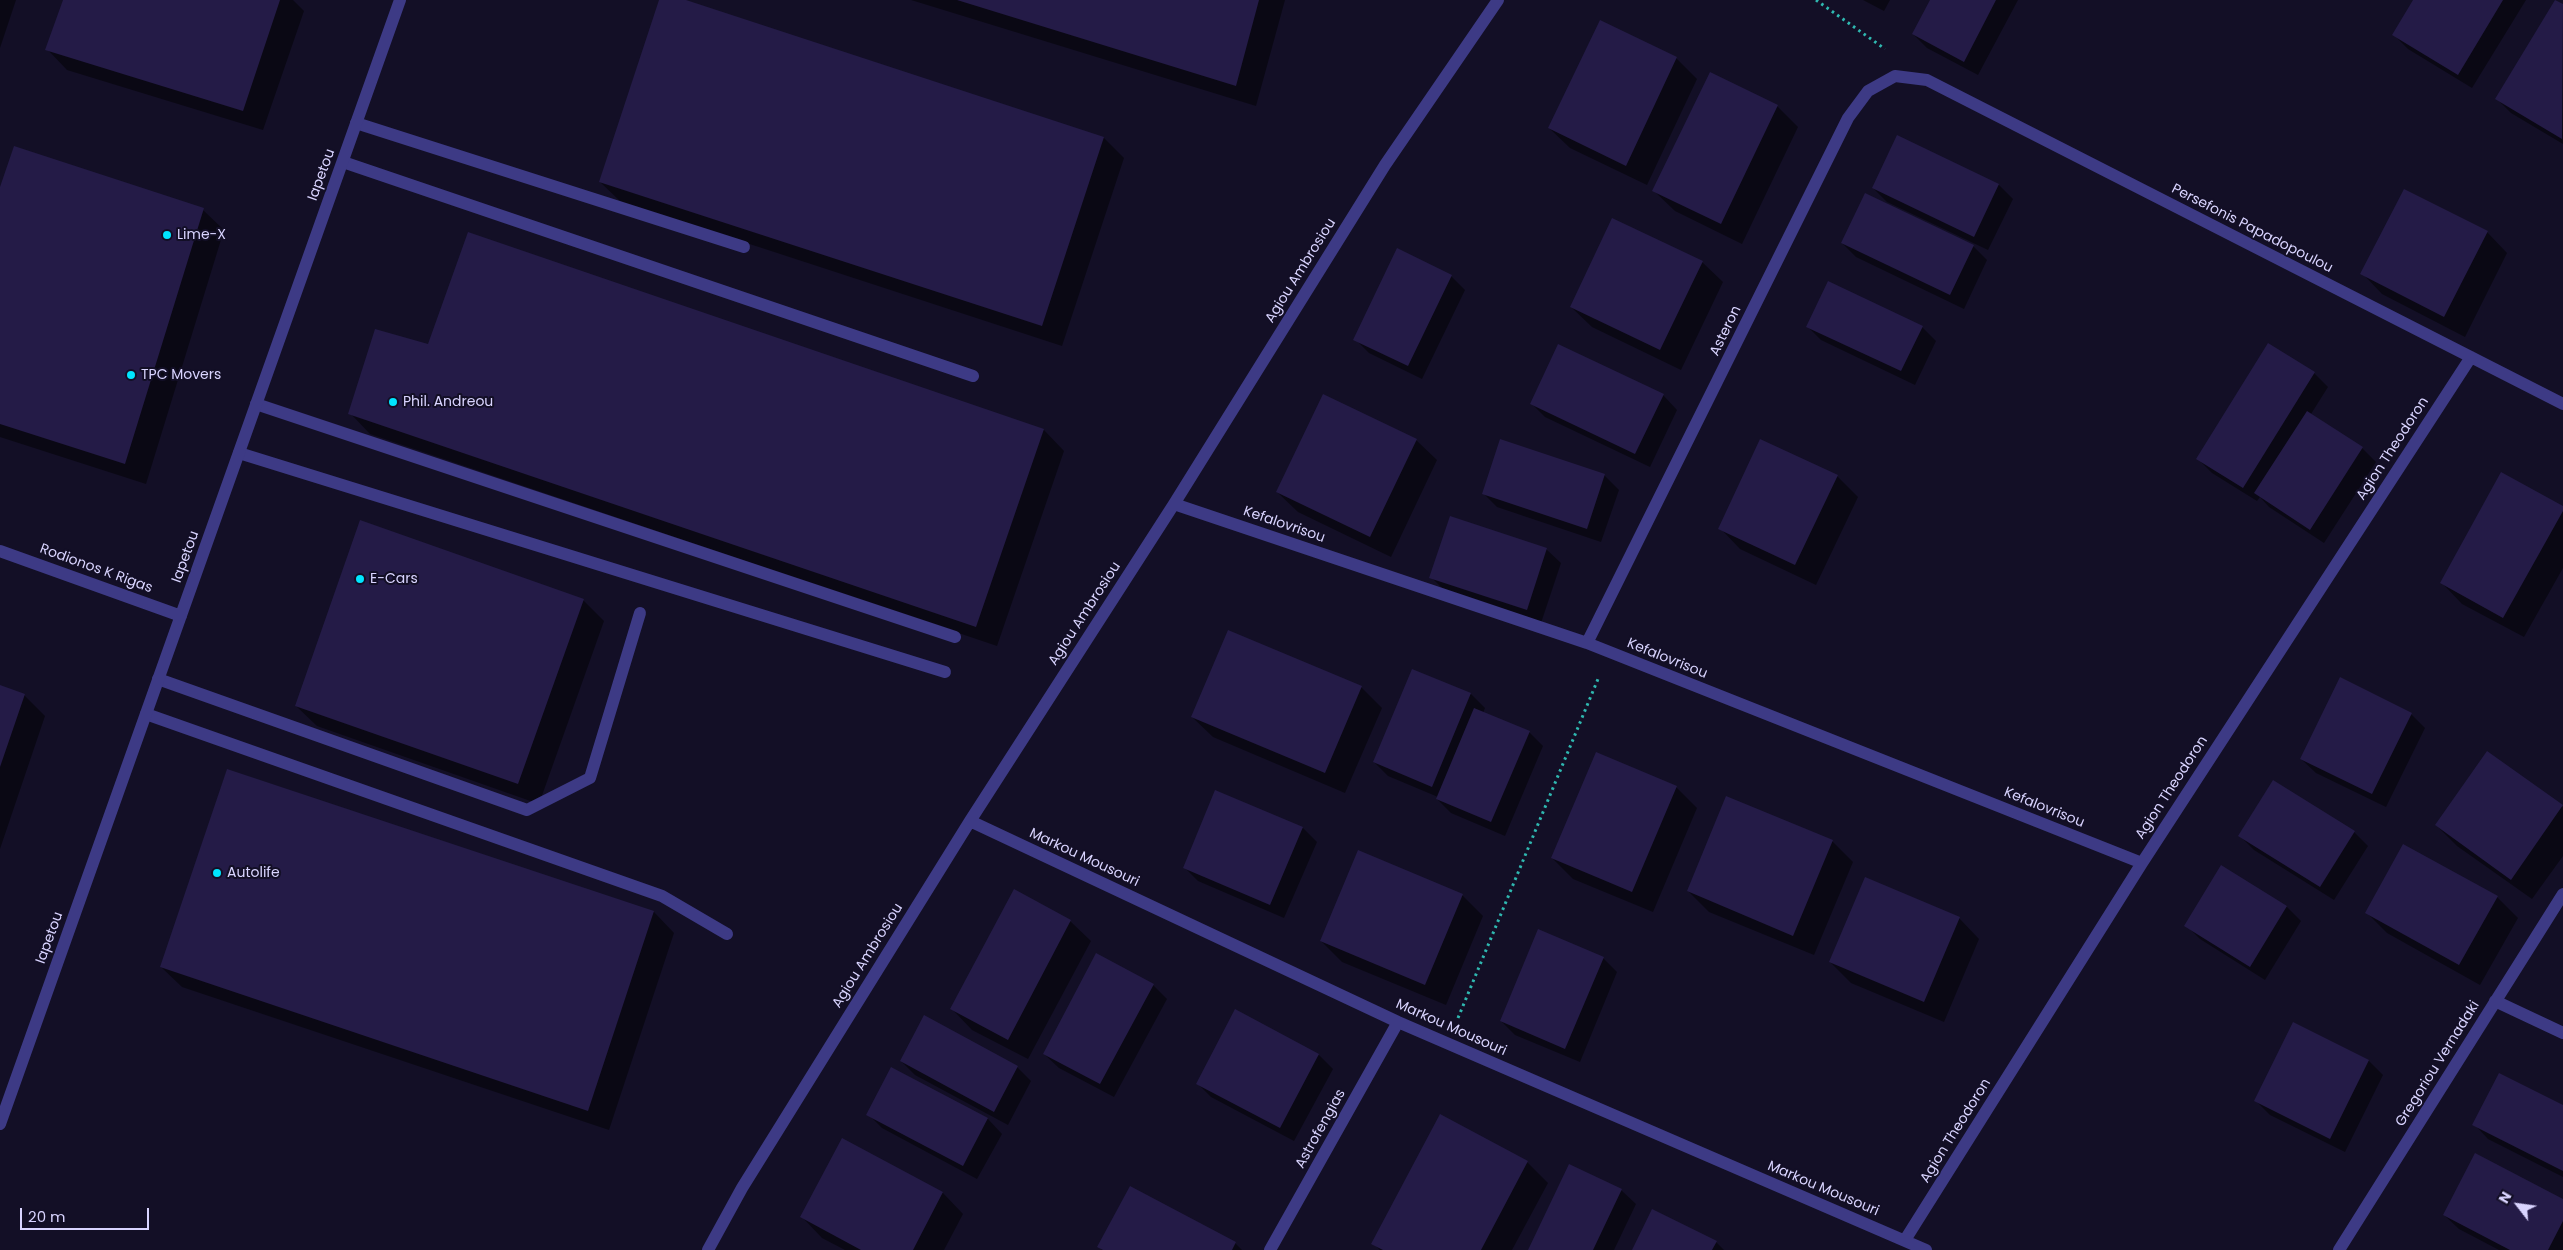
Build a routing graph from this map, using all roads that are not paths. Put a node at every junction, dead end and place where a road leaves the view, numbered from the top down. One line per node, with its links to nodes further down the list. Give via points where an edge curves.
1 (400, 0): 4 (street, Iapetou)
2 (1498, 0): 12 (street, Agiou Ambrosiou, via 1385,165)
3 (1927, 80): 7 (street, Persefonis Papadopoulou); 17 (street, Asteron, via 1895,76 1868,91 1848,118)
4 (356, 123): 5 (street, Iapetou); 6 (street)
5 (343, 162): 8 (street); 9 (street, Iapetou)
6 (744, 247)
7 (2471, 357): 10 (street, Persefonis Papadopoulou); 22 (street, Agion Theodoron)
8 (973, 376)
9 (256, 404): 11 (street, Iapetou); 16 (street)
10 (2563, 404)
11 (239, 453): 15 (street, Iapetou); 18 (street)
12 (1174, 504): 17 (street, Kefalovrisou); 21 (street, Agiou Ambrosiou)
13 (0, 551): 15 (street, Rodionos K Rigas)
14 (640, 613): 19 (street, via 590,778 526,810)
15 (181, 616): 19 (street, Iapetou)
16 (956, 637)
17 (1587, 643): 22 (street, Kefalovrisou)
18 (945, 672)
19 (158, 680): 20 (street, Iapetou)
20 (146, 714): 24 (street, via 662,896); 28 (street, Iapetou)
21 (970, 821): 26 (street, Markou Mousouri); 30 (street, Agiou Ambrosiou, via 742,1188)
22 (2142, 863): 29 (street, Agion Theodoron)
23 (2563, 894): 25 (street, Gregoriou Vernadaki)
24 (727, 934)
25 (2495, 1001): 27 (street); 33 (street, Gregoriou Vernadaki)
26 (1398, 1022): 29 (street, Markou Mousouri); 31 (street, Astrofengias)
27 (2563, 1033)
28 (0, 1124)
29 (1905, 1240): 32 (street, Markou Mousouri)
30 (708, 1250)
31 (1270, 1250)
32 (1926, 1250)
33 (2339, 1250)

